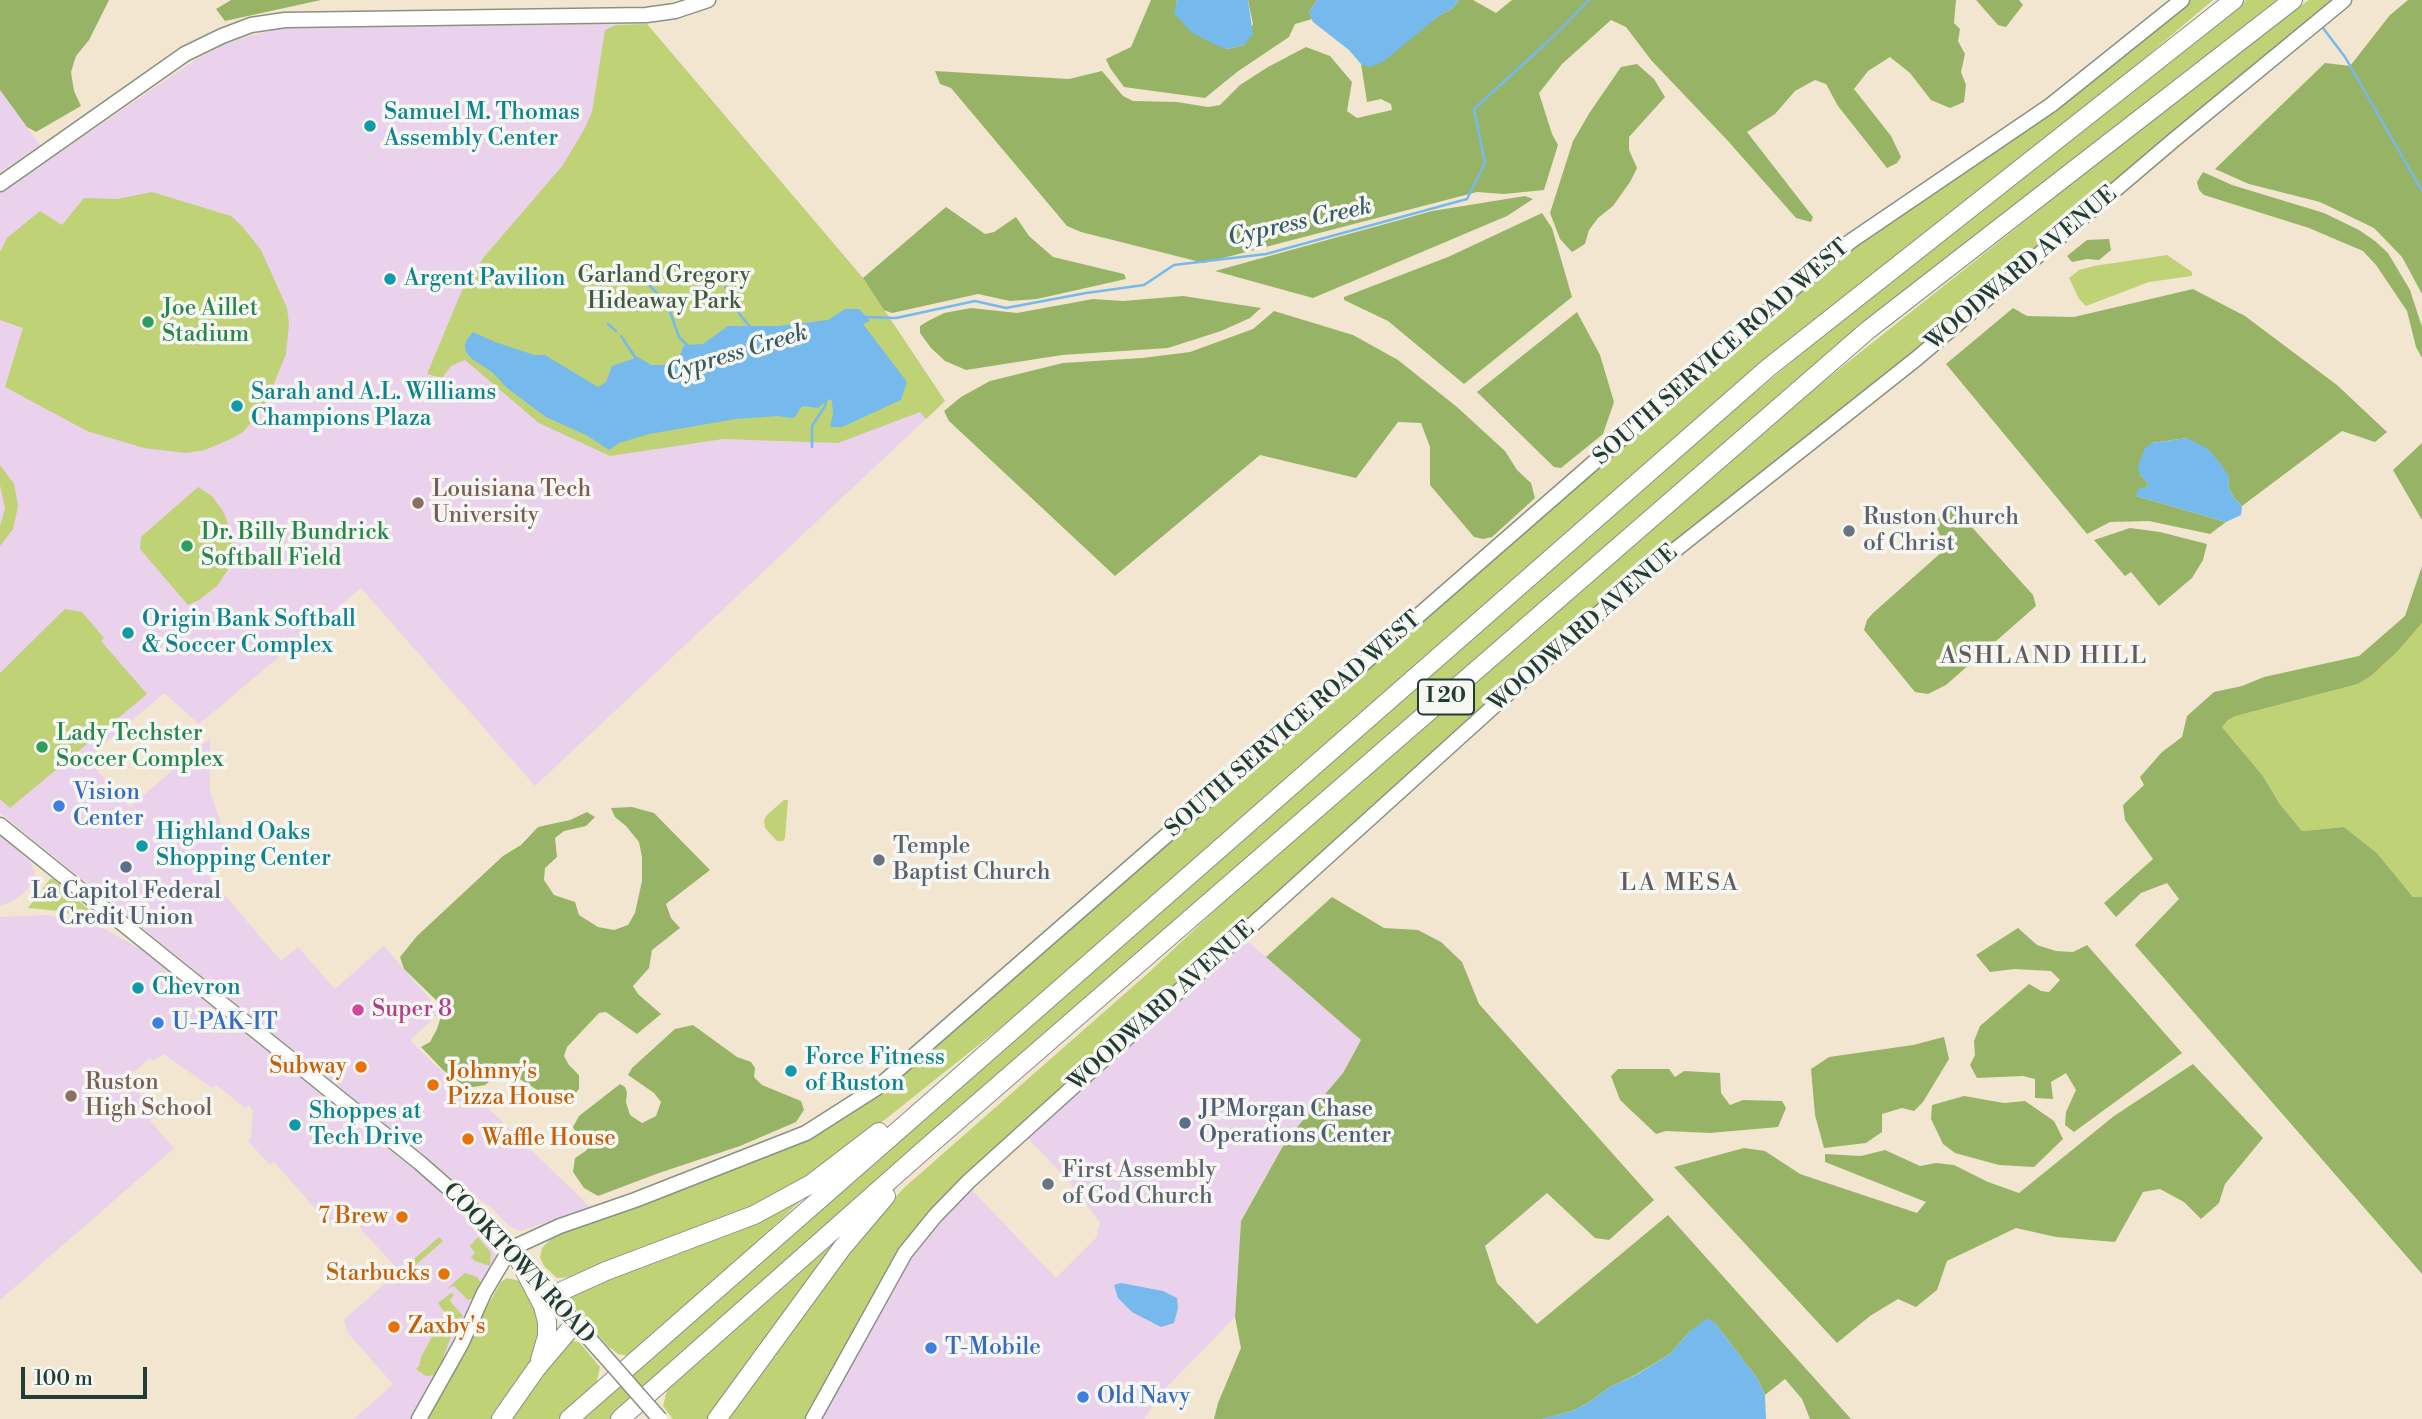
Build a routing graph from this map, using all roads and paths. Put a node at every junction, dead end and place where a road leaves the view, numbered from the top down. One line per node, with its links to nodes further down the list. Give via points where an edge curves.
1 (708, 0): 6 (main road, via 646,15 285,20 251,25 186,54)
2 (2182, 0): 10 (main road, SOUTH SERVICE ROAD WEST, via 2051,105 1851,241 1804,280 878,1087 806,1133 560,1226)
3 (2234, 0): 8 (highway, I 20, via 1768,368)
4 (2293, 0): 9 (highway, I 20, via 1868,330)
5 (2344, 0): 20 (main road, WOODWARD AVENUE, via 1916,359 1636,581 969,1181 905,1254)
6 (0, 184)
7 (0, 825): 10 (main road, COOKTOWN ROAD, via 420,1163)
8 (957, 1079): 11 (highway, via 788,1198); 16 (highway, I 20)
9 (925, 1149): 17 (highway, I 20); 19 (highway, via 842,1248)
10 (514, 1253): 11 (main road, COOKTOWN ROAD); 13 (highway, via 547,1322 545,1348); 14 (main road, via 484,1293)
11 (551, 1296): 12 (main road, COOKTOWN ROAD)
12 (575, 1323): 13 (highway); 18 (main road, COOKTOWN ROAD, bridge)
13 (536, 1369): 15 (highway)
14 (419, 1419)
15 (501, 1419)
16 (569, 1419)
17 (620, 1419)
18 (660, 1419)
19 (717, 1419)
20 (813, 1419)

